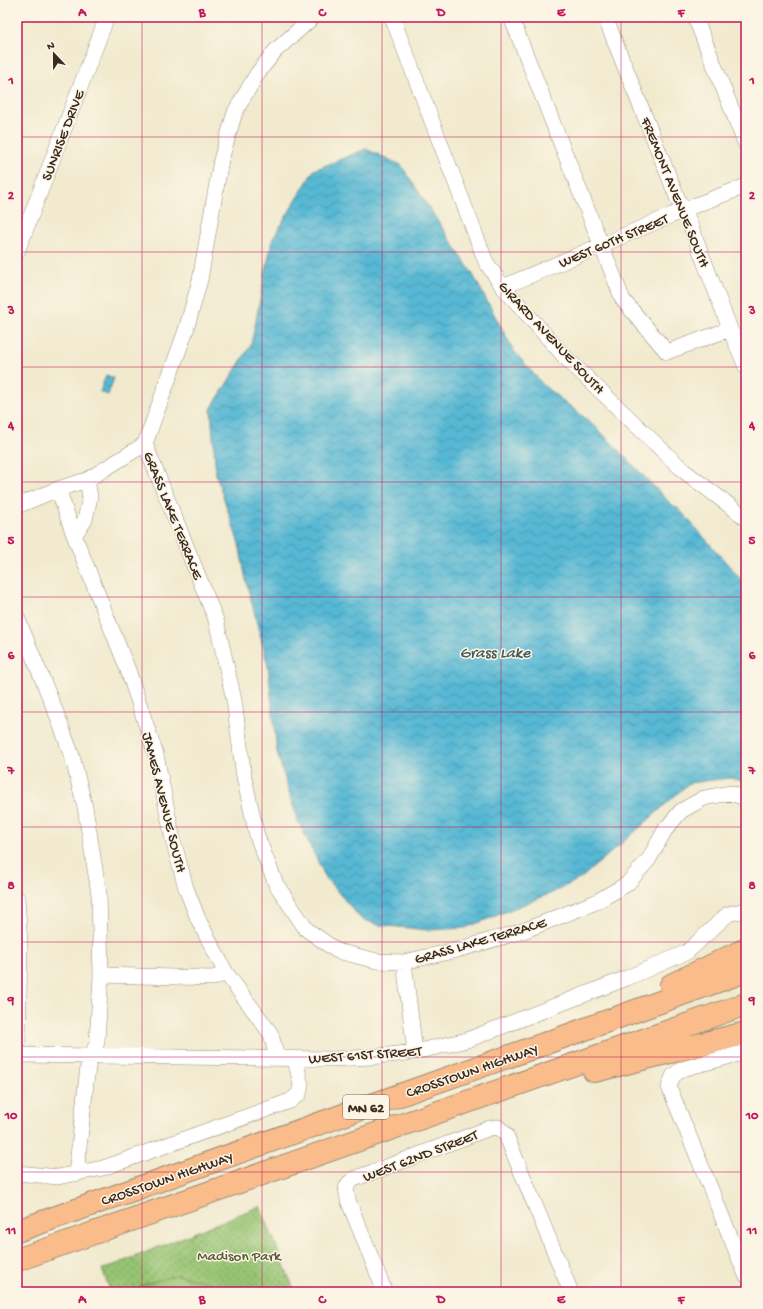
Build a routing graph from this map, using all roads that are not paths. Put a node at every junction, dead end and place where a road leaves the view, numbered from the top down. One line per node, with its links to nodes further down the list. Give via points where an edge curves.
1 (107, 17): 11 (street, SUNRISE DRIVE)
2 (313, 17): 15 (street, GRASS LAKE TERRACE, via 275,51 257,74 235,112 221,160 198,287 186,330)
3 (392, 17): 12 (street, GIRARD AVENUE SOUTH, via 486,262)
4 (511, 17): 10 (street)
5 (605, 17): 9 (street, FREMONT AVENUE SOUTH, via 679,202)
6 (695, 17): 7 (street)
7 (746, 145)
8 (746, 186): 9 (street, WEST 60TH STREET)
9 (685, 211): 10 (street, WEST 60TH STREET); 13 (street, FREMONT AVENUE SOUTH)
10 (602, 245): 12 (street, WEST 60TH STREET); 13 (street, via 623,300 667,352)
11 (17, 252)
12 (503, 287): 19 (street, GIRARD AVENUE SOUTH, via 564,356 684,471)
13 (730, 329): 14 (street, FREMONT AVENUE SOUTH)
14 (746, 367)
15 (145, 444): 16 (street); 26 (street, GRASS LAKE TERRACE, via 216,620 234,700 244,777 257,836 276,884 306,929 337,951 377,961)
16 (87, 480): 17 (street); 20 (street, via 90,497 85,520)
17 (58, 489): 18 (street); 20 (street, JAMES AVENUE SOUTH)
18 (17, 506)
19 (746, 518)
20 (74, 535): 28 (street, JAMES AVENUE SOUTH, via 128,670 156,755 186,888 198,919)
21 (17, 618): 29 (street, via 72,756 85,807 99,894)
22 (746, 798): 26 (street, GRASS LAKE TERRACE, via 730,793 704,798 681,811 665,830 649,859 628,884 596,902 523,931)
23 (17, 898): 33 (street, via 20,945)
24 (746, 910): 34 (street, WEST 61ST STREET, via 728,914 686,952 627,978 467,1040)
25 (746, 949): 32 (highway)
26 (404, 962): 34 (street, GRASS LAKE TERRACE)
27 (746, 971): 32 (highway, CROSSTOWN HIGHWAY / MN 62)
28 (226, 973): 29 (street, via 213,978); 38 (street, JAMES AVENUE SOUTH, via 271,1034)
29 (101, 975): 37 (street, via 97,1042)
30 (746, 1004): 40 (highway, CROSSTOWN HIGHWAY / MN 62)
31 (746, 1033): 40 (highway)
32 (552, 1041): 43 (highway, CROSSTOWN HIGHWAY / MN 62)
33 (17, 1048)
34 (415, 1052): 39 (street, WEST 61ST STREET, via 371,1057)
35 (746, 1052): 47 (street, via 682,1069 673,1076 669,1087)
36 (17, 1055): 37 (street, WEST 61ST STREET)
37 (92, 1056): 38 (street, WEST 61ST STREET); 42 (street, via 88,1066)
38 (277, 1058): 39 (street, WEST 61ST STREET)
39 (295, 1059): 42 (street, via 301,1085 299,1094 290,1101 103,1168)
40 (467, 1102): 46 (highway, CROSSTOWN HIGHWAY / MN 62)
41 (17, 1173): 42 (street, via 58,1177)
42 (76, 1174)
43 (76, 1210): 44 (highway); 45 (highway, CROSSTOWN HIGHWAY / MN 62)
44 (17, 1226)
45 (17, 1231)
46 (17, 1260)
47 (746, 1275)
48 (385, 1292): 49 (street, WEST 62ND STREET, via 348,1200 346,1188 349,1183 498,1127 506,1135)
49 (571, 1292)

